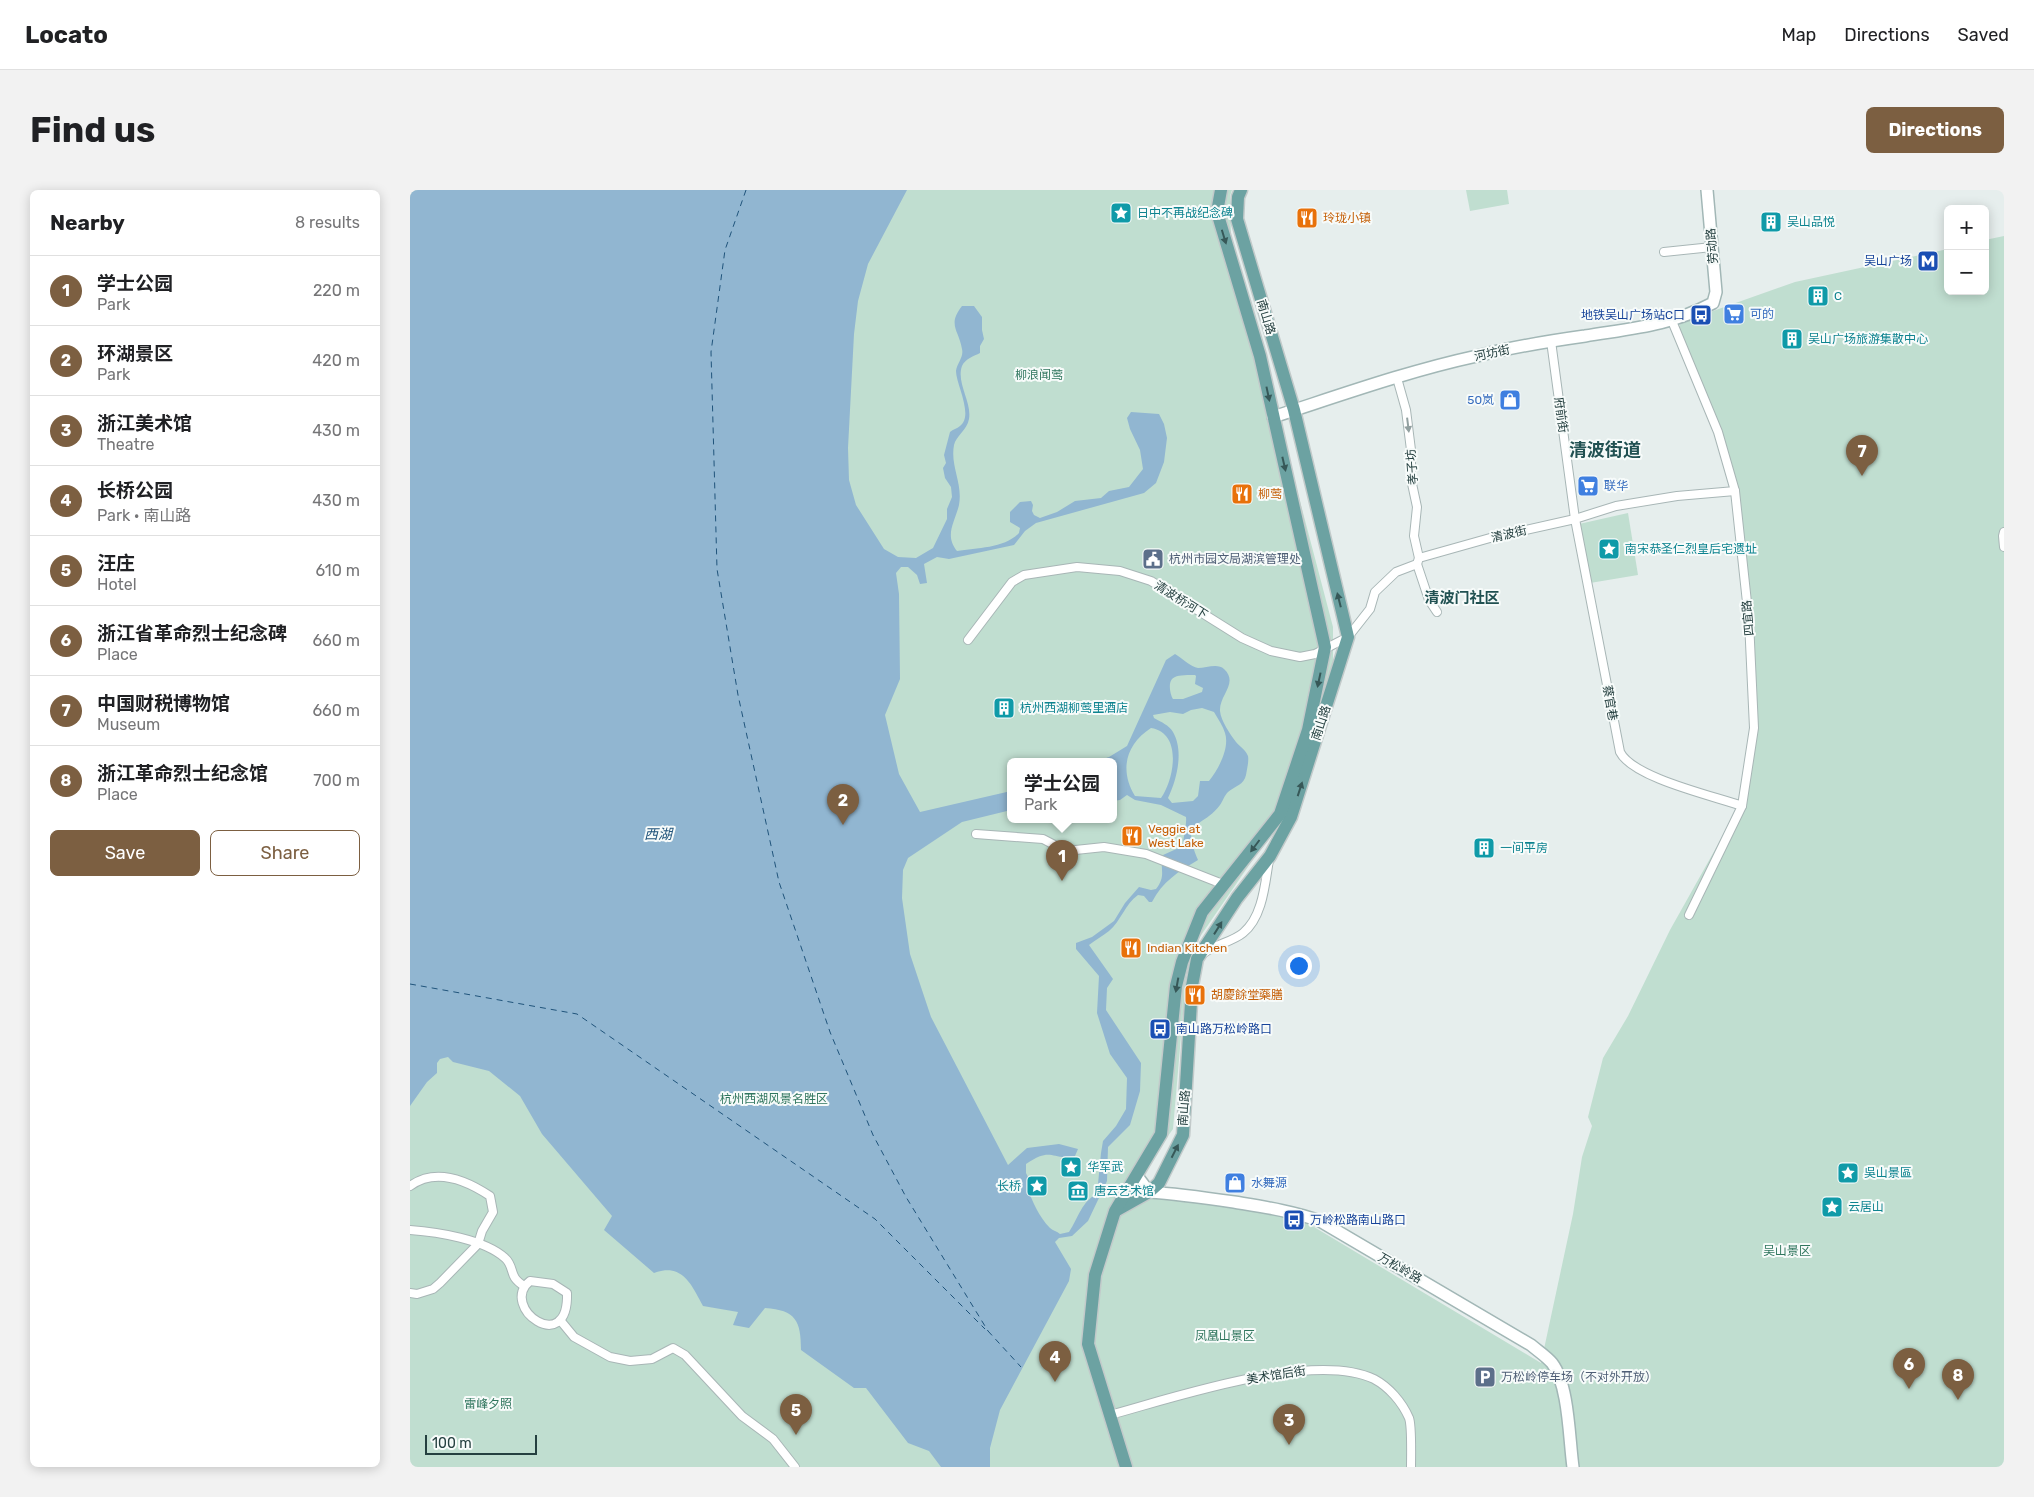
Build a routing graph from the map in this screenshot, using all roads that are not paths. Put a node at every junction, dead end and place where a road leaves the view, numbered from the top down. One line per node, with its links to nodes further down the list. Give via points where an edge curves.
1 (1221, 190): 11 (main road, 南山路, one-way to 11, via 1217,212 1260,356)
2 (1241, 190): 10 (main road, 南山路, via 1237,219)
3 (1707, 190): 4 (street, 劳动路)
4 (1712, 247): 5 (street); 6 (street, 劳动路, via 1716,281)
5 (1664, 252)
6 (1713, 303): 7 (street, 河坊街)
7 (1672, 321): 8 (street, 河坊街); 12 (street, 四宜路, via 1718,432)
8 (1551, 341): 9 (street, 河坊街, via 1477,356); 13 (street, 府前街)
9 (1397, 378): 10 (street, 河坊街); 16 (street, 孝子坊, one-way to 16, via 1406,410 1411,450)
10 (1294, 410): 11 (street, 河坊街); 18 (main road, 南山路, one-way to 10)
11 (1273, 417): 20 (main road, 南山路, one-way to 20)
12 (1734, 492): 13 (street, 清波街, via 1677,496 1616,506); 21 (street, 四宜路, via 1750,621 1754,728)
13 (1574, 519): 16 (street, 清波街, via 1490,538); 21 (street, 蔡官巷, via 1616,739 1624,760 1655,777)
14 (2004, 532): 15 (street)
15 (2004, 547)
16 (1418, 561): 17 (street, 孝子坊, via 1429,600); 18 (street, 清波街, via 1396,572 1374,592 1370,609)
17 (1437, 612)
18 (1348, 637): 20 (street, 清波街); 24 (main road, 南山路, one-way to 18, via 1291,817)
19 (968, 640): 20 (street, 清波桥河下, via 1012,582 1024,575 1077,567 1120,571 1151,581 1242,638 1271,651 1300,657 1315,654)
20 (1325, 647): 22 (main road, 南山路, one-way to 22, via 1308,730 1280,814)
21 (1742, 806): 26 (street, 四宜路)
22 (1275, 819): 24 (street); 25 (main road, 南山路, one-way to 25)
23 (976, 834): 25 (street, via 1042,839 1066,851 1104,847 1146,854)
24 (1270, 856): 27 (main road, 南山路, one-way to 24, via 1237,898); 27 (street, via 1255,919 1243,934 1214,946)
25 (1225, 885): 28 (main road, 南山路, one-way to 28, via 1202,912 1182,962 1176,986 1162,1134)
26 (1689, 914)
27 (1197, 959): 30 (main road, 南山路, one-way to 27, via 1159,1183 1183,1135 1192,986)
28 (1137, 1176): 30 (street); 31 (main road, 南山路)
29 (410, 1186): 33 (street, via 426,1177 455,1178 490,1196 493,1212)
30 (1149, 1192): 31 (main road, 南山路); 41 (street, 万松岭路, via 1274,1208 1320,1221 1531,1345 1552,1364 1559,1377)
31 (1115, 1211): 37 (main road, 南山路, via 1095,1275 1088,1344)
32 (410, 1230): 33 (street, via 442,1232)
33 (478, 1244): 34 (street, via 506,1258 512,1265 515,1279); 35 (street, via 433,1289)
34 (524, 1286): 36 (street, via 524,1307 530,1318 551,1325); 36 (street, via 530,1281 553,1284 567,1293 567,1303)
35 (410, 1293)
36 (560, 1320): 38 (street, via 574,1337 610,1357 630,1361 652,1359 673,1348 685,1356 742,1416 773,1439)
37 (1110, 1415): 39 (main road, 南山路); 40 (street, 美术馆后街, via 1274,1373 1309,1369 1348,1372 1372,1378 1390,1390 1409,1419)
38 (795, 1467)
39 (1126, 1467)
40 (1411, 1467)
41 (1573, 1467)

